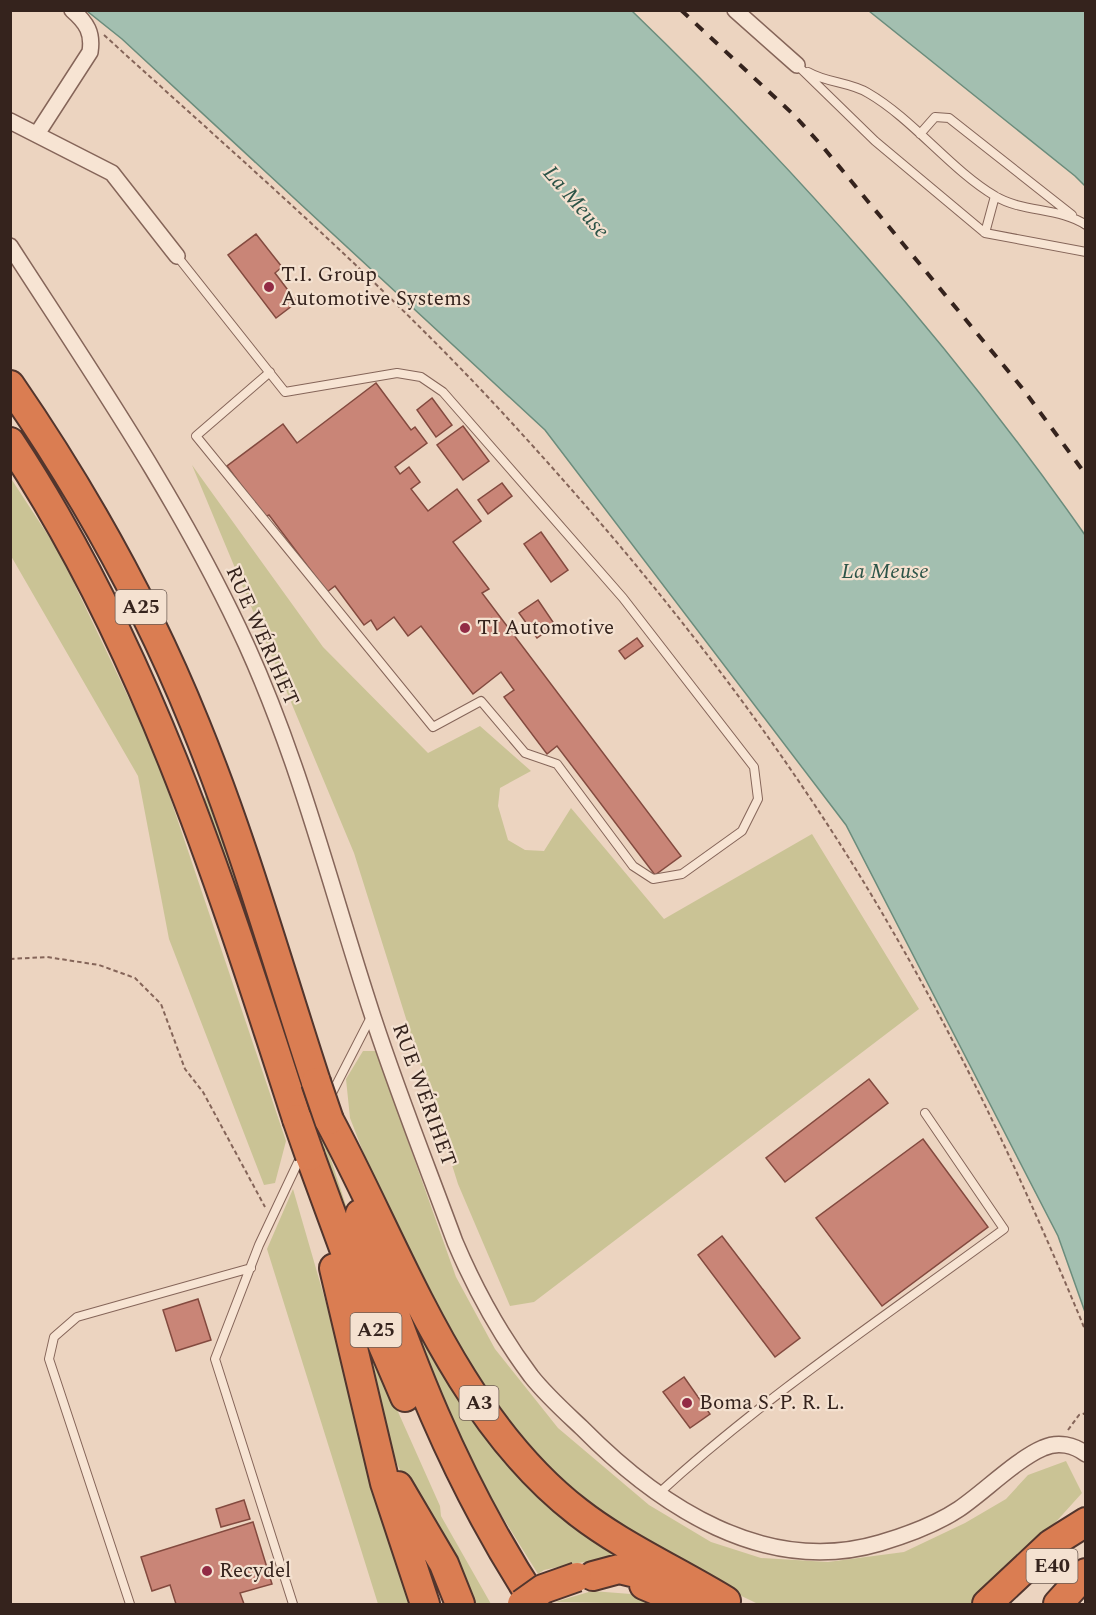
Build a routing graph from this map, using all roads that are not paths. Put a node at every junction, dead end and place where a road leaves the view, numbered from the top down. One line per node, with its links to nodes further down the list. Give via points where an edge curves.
1 (72, 10): 5 (street, via 92,37 90,52)
2 (735, 10): 3 (street)
3 (796, 65): 6 (lane, via 823,80 866,92); 10 (lane, via 875,141)
4 (10, 121): 5 (street)
5 (37, 134): 13 (street, via 112,173)
6 (920, 134): 7 (lane); 8 (lane, via 935,117 949,118)
7 (995, 196): 8 (lane, via 1016,206); 10 (lane)
8 (1073, 216): 9 (lane)
9 (1086, 225)
10 (986, 233): 12 (lane)
11 (10, 246): 17 (street, RUE WÉRIHET, via 157,474 246,645 299,774)
12 (1086, 252)
13 (177, 256): 14 (lane)
14 (270, 372): 14 (lane, via 285,392 397,373 421,377 443,392 623,598 754,767 758,799 742,831 682,874 653,879 633,866 557,764 525,753 481,701 433,727 196,436)
15 (10, 385): 19 (highway, A25, bridge, via 92,514 195,723 236,835 316,1082)
16 (10, 442): 19 (highway, A25, via 82,564 164,734)
17 (372, 1015): 19 (lane); 23 (street, RUE WÉRIHET, via 455,1242 504,1336 532,1377 569,1416)
18 (925, 1113): 23 (lane, via 1004,1229 783,1391)
19 (313, 1135): 20 (lane); 21 (highway, via 327,1242); 26 (highway, A25, via 416,1375); 30 (highway, A3, via 502,1435 576,1511 625,1544); 35 (highway, A25, via 360,1292 425,1445)
20 (251, 1268): 31 (lane, via 76,1317 54,1336 49,1359); 32 (lane, via 215,1359)
21 (376, 1437): 33 (highway, via 385,1483); 34 (highway, via 400,1491 444,1564)
22 (1086, 1454): 23 (street, RUE WÉRIHET, via 1065,1445 1044,1447 957,1511 930,1525 877,1544 844,1550 781,1549 749,1541 687,1513)
23 (658, 1494)
24 (1086, 1522): 40 (highway, via 1051,1544)
25 (1086, 1528): 41 (highway, E40)
26 (498, 1543): 37 (highway, A25); 38 (highway)
27 (1086, 1573): 42 (highway, E40)
28 (585, 1577): 30 (highway, A3, via 619,1569 662,1578); 36 (highway, A3, bridge, via 543,1589); 39 (highway, A3, via 632,1582)
29 (1086, 1585): 43 (highway)
30 (730, 1603)
31 (129, 1605)
32 (293, 1605)
33 (425, 1605)
34 (460, 1605)
35 (516, 1605)
36 (522, 1605)
37 (536, 1605)
38 (551, 1605)
39 (688, 1605)
40 (987, 1605)
41 (1018, 1605)
42 (1058, 1605)
43 (1073, 1605)

